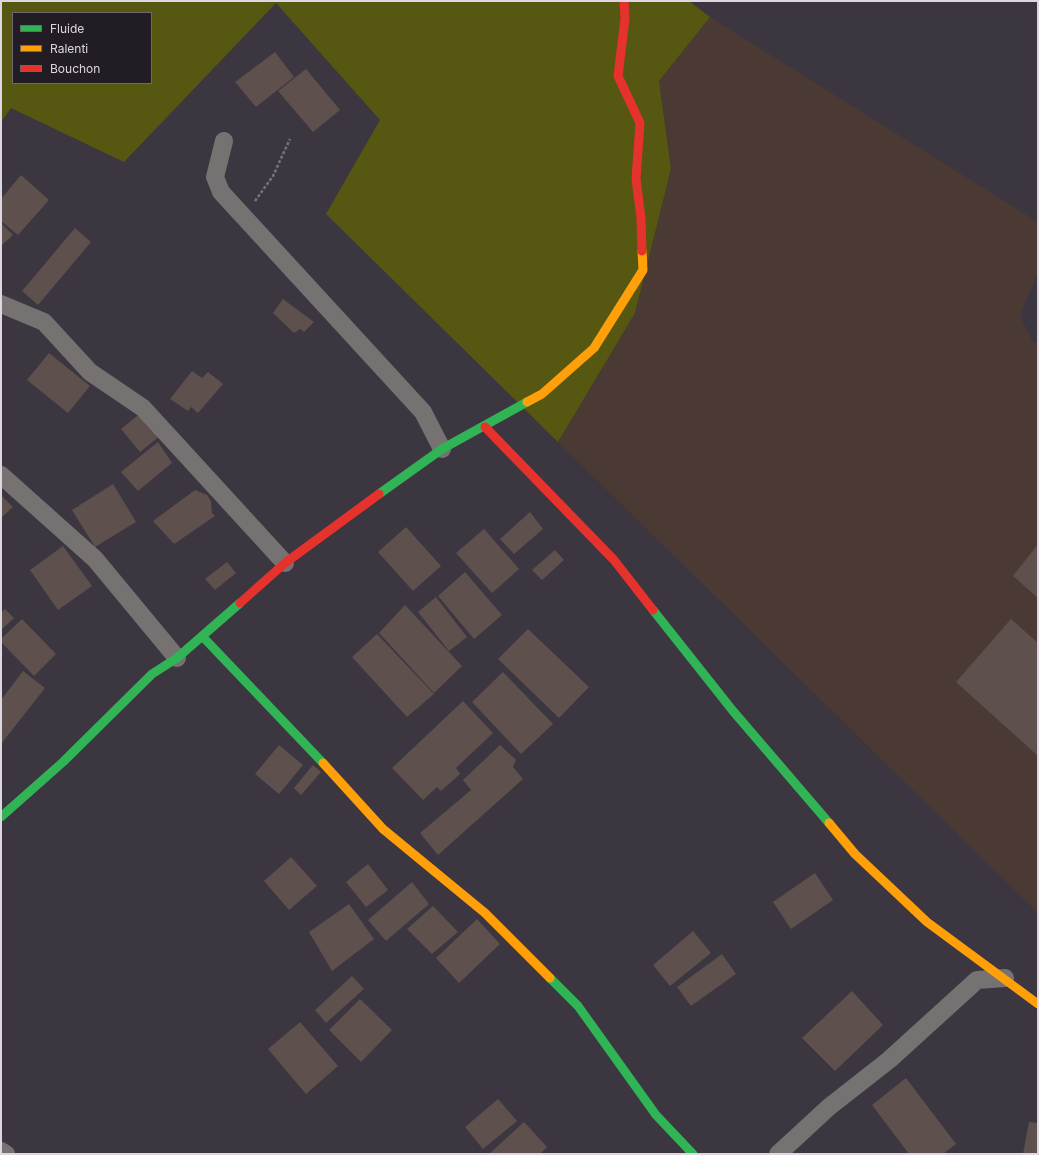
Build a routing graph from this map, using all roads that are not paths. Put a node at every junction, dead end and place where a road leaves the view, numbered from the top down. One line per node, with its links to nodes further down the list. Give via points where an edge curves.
1 (624, 1): 4 (street, via 625,19 618,76 640,123 636,179 643,270 594,348 542,394)
2 (224, 141): 5 (street, via 215,177 221,192 423,412)
3 (1, 304): 7 (street, via 44,322 90,372 143,408)
4 (485, 427): 5 (street); 11 (street, via 614,560 733,711 855,854 927,922)
5 (442, 449): 7 (street)
6 (1, 475): 9 (street, via 95,559)
7 (285, 563): 8 (street)
8 (202, 636): 9 (street); 15 (street, via 383,829 485,913 578,1006 656,1115)
9 (177, 658): 10 (street, via 152,674 63,762)
10 (1, 817)
11 (1005, 978): 12 (street); 16 (street, via 977,980 889,1060 829,1107)
12 (1038, 1004)
13 (1, 1151): 14 (street)
14 (6, 1154)
15 (693, 1154)
16 (778, 1154)

